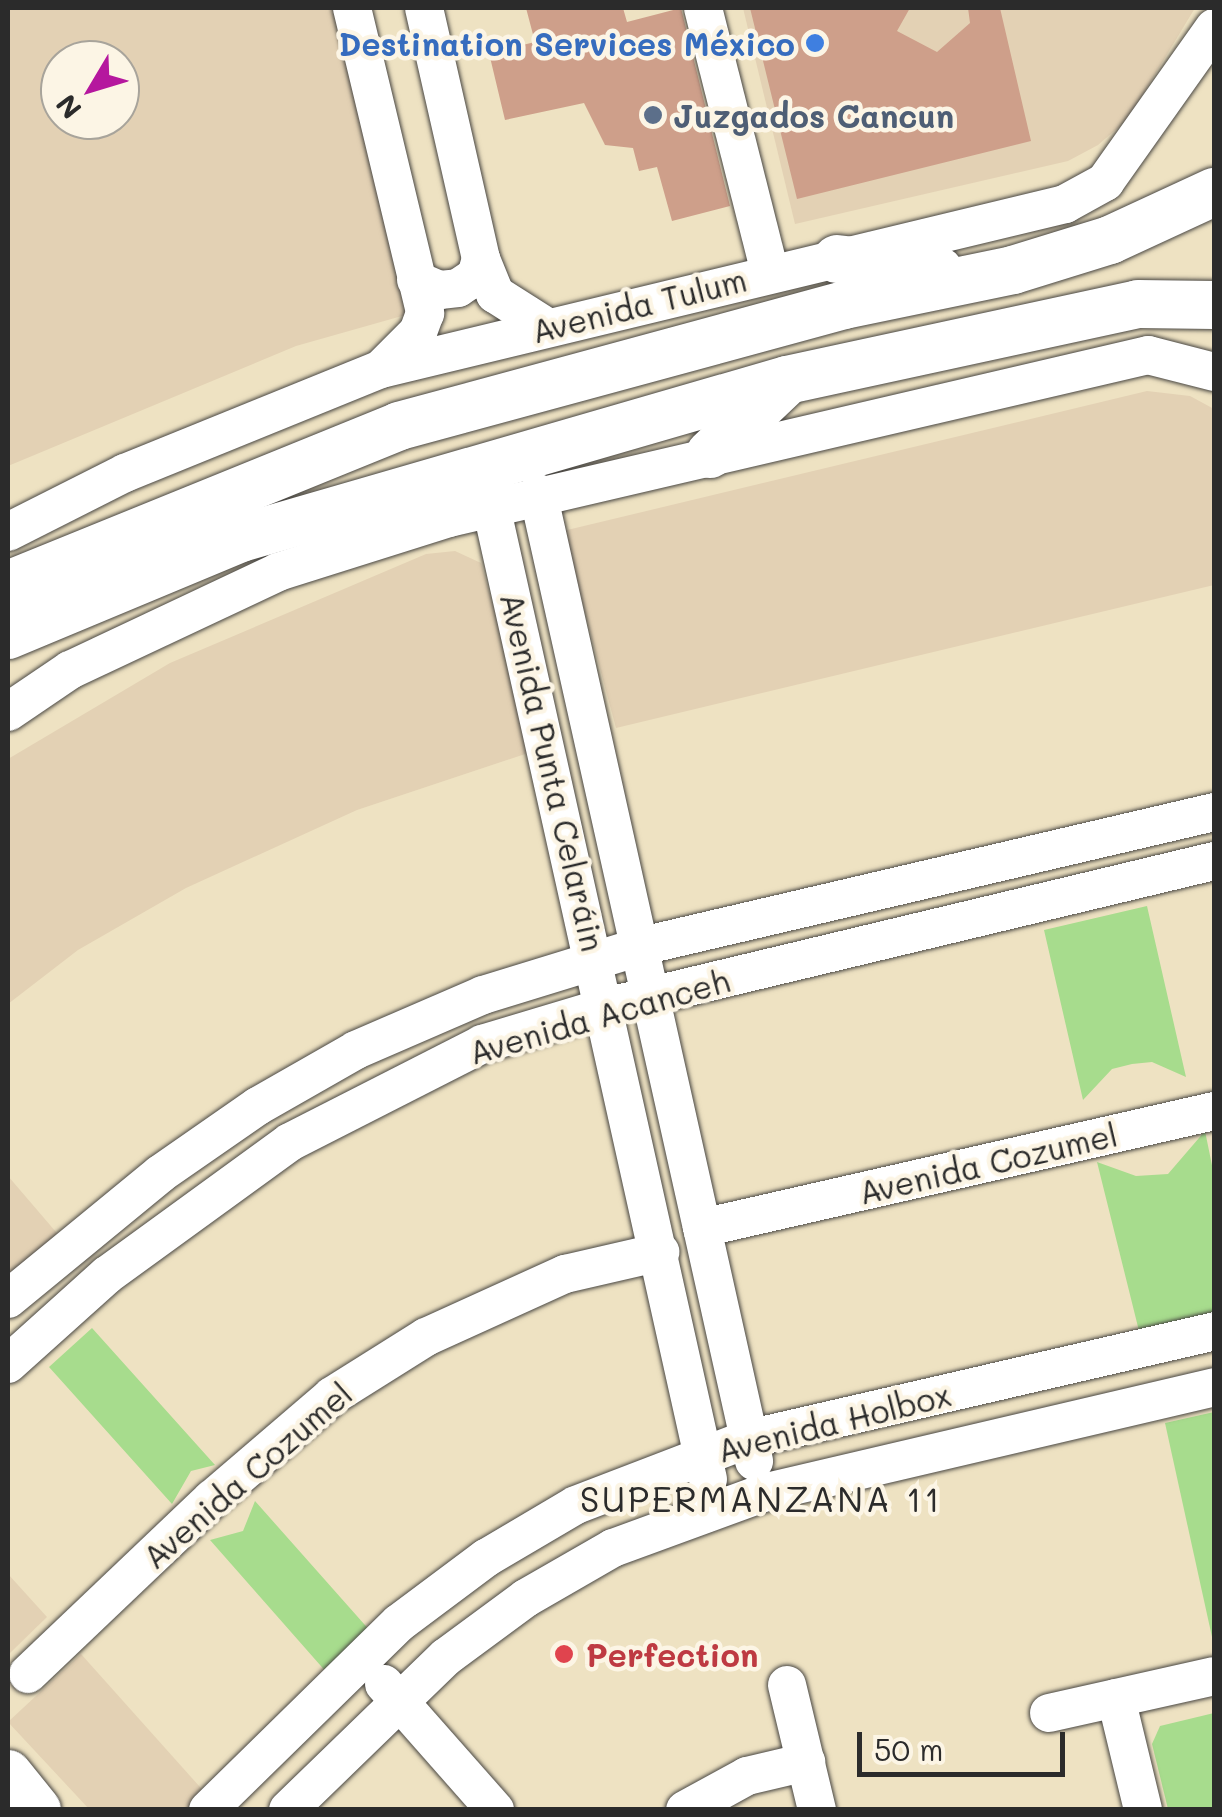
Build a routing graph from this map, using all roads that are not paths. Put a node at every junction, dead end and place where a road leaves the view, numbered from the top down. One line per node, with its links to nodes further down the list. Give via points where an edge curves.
1 (352, 8): 10 (street)
2 (424, 8): 7 (street)
3 (703, 8): 9 (street)
4 (1214, 28): 6 (street, Avenida Tulum, via 1105,182 1086,195)
5 (1214, 192): 8 (main road, Avenida Tulum, via 1110,240)
6 (838, 258): 8 (main road, via 910,272); 9 (street, Avenida Tulum)
7 (481, 259): 10 (street, via 476,276 458,288 440,290); 12 (street, via 495,294)
8 (1012, 270): 20 (main road, Avenida Tulum, via 844,305 400,426)
9 (770, 273): 12 (street, Avenida Tulum)
10 (416, 280): 13 (street, via 425,314 418,332)
11 (1214, 305): 15 (main road, via 1138,304)
12 (547, 327): 13 (street, Avenida Tulum)
13 (381, 369): 19 (street, Avenida Tulum, via 124,474)
14 (1214, 372): 16 (street, via 1148,355)
15 (788, 380): 16 (main road); 21 (main road, via 241,538)
16 (710, 454): 17 (street)
17 (538, 493): 18 (street); 25 (street, Avenida Punta Celaráin)
18 (491, 506): 22 (street, via 278,572 70,670); 26 (street, Avenida Punta Celaráin)
19 (8, 532)
20 (8, 585)
21 (8, 636)
22 (8, 712)
23 (1214, 812): 25 (street, Avenida Acanceh)
24 (1214, 862): 27 (street, Avenida Acanceh)
25 (642, 946): 26 (street, Avenida Acanceh); 27 (street, Avenida Punta Celaráin)
26 (597, 961): 28 (street, Avenida Punta Celaráin); 32 (street, Avenida Acanceh, via 482,995 356,1050 258,1106 160,1174)
27 (653, 998): 28 (street, Avenida Acanceh); 30 (street, Avenida Punta Celaráin)
28 (605, 1007): 31 (street, Avenida Punta Celaráin); 34 (street, Avenida Acanceh, via 482,1044 290,1142 107,1275)
29 (1214, 1112): 30 (street, Avenida Cozumel)
30 (702, 1228): 36 (street, Avenida Punta Celaráin)
31 (660, 1252): 37 (street, Avenida Punta Celaráin); 41 (street, Avenida Cozumel, via 566,1274 426,1338 332,1396)
32 (8, 1299)
33 (1214, 1331): 36 (street, Avenida Holbox)
34 (8, 1364)
35 (1214, 1387): 38 (street, Avenida Holbox)
36 (748, 1440): 37 (street, Avenida Holbox); 38 (street, Avenida Punta Celaráin)
37 (700, 1455): 39 (street, Avenida Punta Celaráin); 40 (street, Avenida Holbox, via 576,1505 486,1558)
38 (763, 1492): 39 (street, Avenida Holbox)
39 (718, 1506): 45 (street, Avenida Holbox, via 612,1548 526,1598)
40 (362, 1660): 45 (street); 50 (street, Avenida Holbox)
41 (28, 1674)
42 (1214, 1676): 44 (street)
43 (787, 1685): 47 (street)
44 (1116, 1698): 46 (street); 55 (street)
45 (398, 1700): 51 (street, Avenida Holbox); 52 (street)
46 (1049, 1713)
47 (806, 1762): 53 (street, via 747,1776); 54 (street)
48 (8, 1774): 49 (main road)
49 (38, 1810)
50 (208, 1810)
51 (288, 1810)
52 (495, 1810)
53 (685, 1810)
54 (817, 1810)
55 (1143, 1810)

